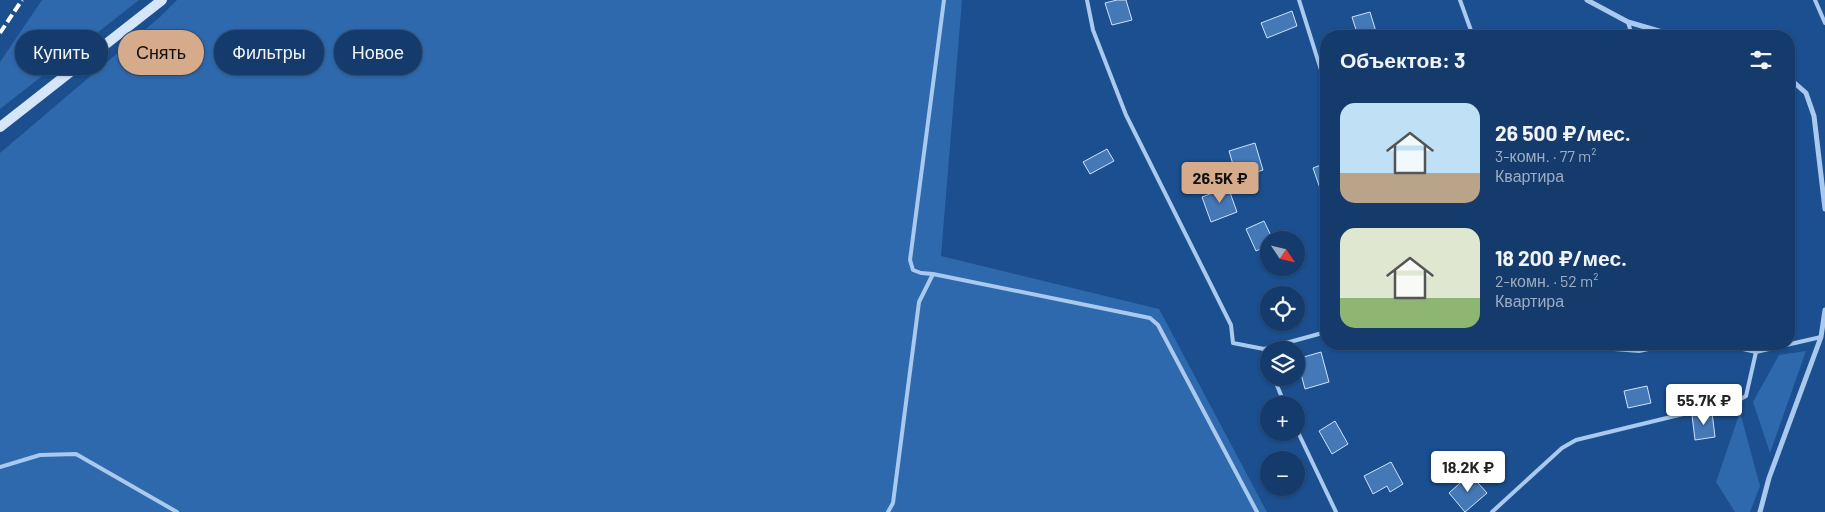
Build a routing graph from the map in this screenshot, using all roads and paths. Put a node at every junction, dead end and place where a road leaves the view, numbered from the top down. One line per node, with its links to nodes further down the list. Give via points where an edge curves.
1 (162, 0): 15 (main road)
2 (944, 0): 17 (lane, via 910,260 913,270)
3 (1087, 0): 23 (lane, via 1093,30 1126,115 1231,325 1233,343)
4 (1299, 0): 13 (lane)
5 (1460, 0): 10 (lane)
6 (1587, 0): 8 (street)
7 (1815, 0): 9 (lane)
8 (1628, 22): 11 (lane); 12 (street)
9 (1825, 23)
10 (1471, 30)
11 (1630, 30)
12 (1655, 30)
13 (1320, 67)
14 (1795, 83): 16 (street, via 1806,93 1814,116)
15 (0, 127)
16 (1825, 208)
17 (933, 274): 32 (lane, via 919,302 893,503); 33 (lane, via 1150,318 1158,325)
18 (1825, 310): 20 (street)
19 (1320, 334): 21 (lane)
20 (1821, 337): 22 (lane); 36 (street, via 1769,478)
21 (1293, 341)
22 (1795, 343)
23 (1260, 348)
24 (1628, 350): 25 (lane)
25 (1644, 350)
26 (1747, 350): 28 (lane)
27 (1765, 350): 28 (lane)
28 (1756, 352): 35 (lane, via 1746,396 1576,440 1562,448)
29 (1302, 441): 34 (lane)
30 (0, 467): 31 (lane, via 40,455 76,454)
31 (177, 512)
32 (888, 512)
33 (1257, 512)
34 (1336, 512)
35 (1492, 512)
36 (1760, 512)

